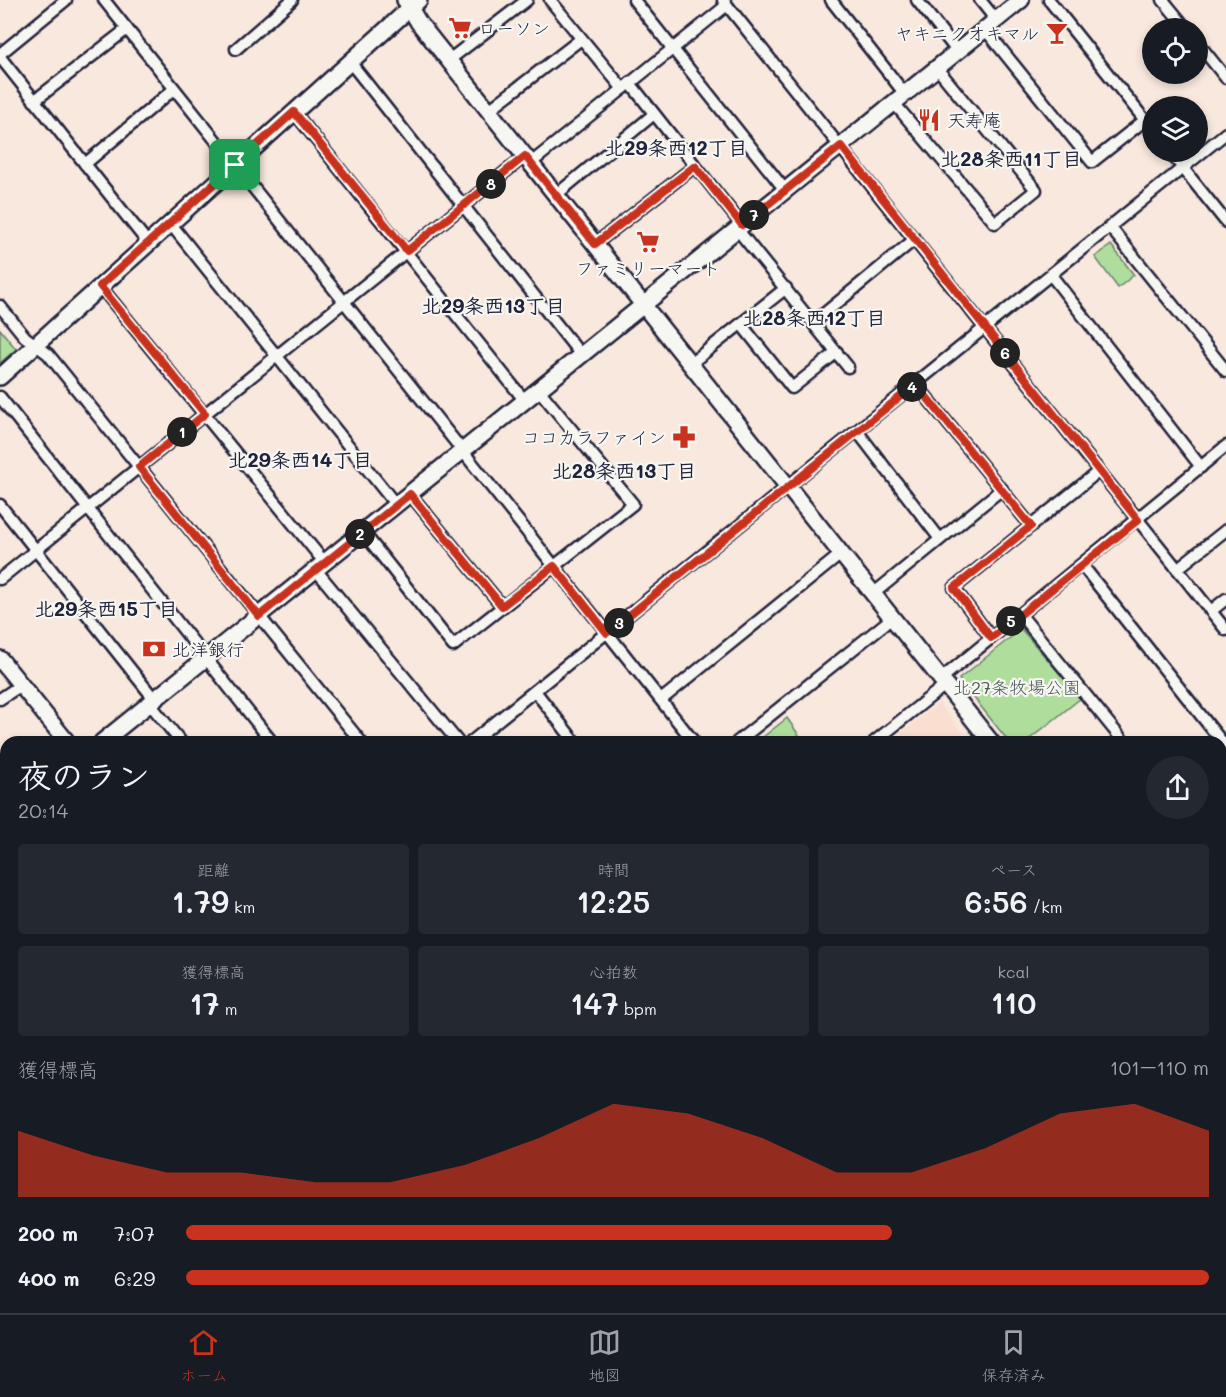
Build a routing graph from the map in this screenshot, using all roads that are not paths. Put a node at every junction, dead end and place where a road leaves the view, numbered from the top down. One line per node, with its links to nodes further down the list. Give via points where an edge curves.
1 (66, 0): 22 (street)
2 (104, 0): 17 (street)
3 (292, 0): 20 (street)
4 (527, 0): 24 (street)
5 (550, 0): 18 (street)
6 (634, 0): 19 (street)
7 (831, 0): 30 (street)
8 (917, 0): 21 (street)
9 (980, 0): 16 (street)
10 (1020, 0): 16 (street)
11 (1049, 0): 35 (street)
12 (1163, 0): 15 (street)
13 (725, 2): 19 (street); 38 (street)
14 (412, 3): 24 (street); 25 (street)
15 (1178, 18)
16 (990, 25): 21 (street); 36 (street, via 1092,162)
17 (128, 30): 29 (street); 31 (street)
18 (581, 39): 28 (street); 32 (street)
19 (673, 48): 28 (street); 45 (street)
20 (236, 50)
21 (957, 51): 26 (street)
22 (0, 56): 31 (street)
23 (1208, 56): 27 (street)
24 (449, 60): 32 (street)
25 (350, 62): 33 (street); 47 (street)
26 (937, 68): 30 (street); 30 (street, via 1036,190 994,224)
27 (1226, 78)
28 (627, 86): 34 (street); 39 (street)
29 (174, 89): 41 (street); 42 (street)
30 (899, 98): 38 (street)
31 (34, 101): 41 (street)
32 (489, 110): 39 (street)
33 (294, 112): 42 (street); 55 (street)
34 (654, 114): 43 (street); 46 (street)
35 (1142, 117)
36 (1142, 129)
37 (1226, 133): 44 (street)
38 (841, 146): 45 (street); 52 (street)
39 (528, 160): 46 (street); 47 (street)
40 (1178, 162): 44 (street)
41 (85, 164): 53 (street)
42 (235, 165): 49 (street); 59 (street)
43 (695, 166): 50 (street); 54 (street)
44 (1183, 168): 48 (street); 51 (street)
45 (786, 190): 50 (street)
46 (556, 195): 54 (street)
47 (463, 206): 55 (street); 67 (street)
48 (1226, 222)
49 (170, 223): 53 (street); 68 (street)
50 (740, 227): 58 (street); 60 (street)
51 (1110, 227): 56 (street); 71 (street)
52 (915, 239): 62 (street); 64 (street)
53 (148, 243): 57 (street)
54 (595, 244): 60 (street)
55 (407, 251): 59 (street); 76 (street)
56 (1051, 275): 64 (street); 82 (street)
57 (100, 286): 65 (street); 77 (street)
58 (786, 288): 62 (street); 63 (street)
59 (344, 302): 68 (street); 80 (street)
60 (643, 305): 67 (street); 69 (street)
61 (0, 306): 65 (street)
62 (814, 322): 66 (street)
63 (741, 324): 66 (street, via 792,387); 69 (street)
64 (985, 328): 73 (street); 83 (street)
65 (35, 345): 72 (street); 81 (street, via 48,354)
66 (837, 352): 70 (street)
67 (581, 355): 74 (street)
68 (276, 356): 77 (street); 88 (street)
69 (690, 364): 84 (street)
70 (848, 367)
71 (1226, 371)
72 (0, 377)
73 (916, 384): 78 (street); 85 (street)
74 (539, 390): 76 (street); 99 (street, via 633,504)
75 (0, 397): 89 (street)
76 (525, 401): 80 (street)
77 (205, 414): 81 (street); 98 (street)
78 (856, 431): 84 (street); 94 (street)
79 (1226, 446): 82 (street)
80 (463, 451): 86 (street); 99 (street)
81 (139, 467): 89 (street); 107 (street)
82 (1201, 467): 90 (street)
83 (1099, 471): 90 (street); 91 (street)
84 (788, 487): 96 (street); 110 (street)
85 (1002, 489): 91 (street); 94 (street)
86 (410, 494): 88 (street); 104 (street)
87 (0, 505): 95 (street)
88 (396, 505): 93 (street)
89 (88, 508): 95 (street); 113 (street)
90 (1138, 520): 97 (street); 100 (street)
91 (1031, 526): 111 (street, via 954,588)
92 (1226, 530): 100 (street)
93 (363, 532): 98 (street); 104 (street, via 453,646)
94 (940, 539): 102 (street)
95 (36, 550): 101 (street); 119 (street)
96 (841, 554): 102 (street); 118 (street)
97 (1082, 565): 106 (street); 133 (street)
98 (320, 566): 107 (street); 125 (street)
99 (554, 566): 104 (street); 110 (street)
100 (1177, 569): 105 (street)
101 (0, 579)
102 (873, 594): 108 (street)
103 (1226, 599): 105 (street)
104 (502, 606)
105 (1211, 611): 109 (street)
106 (1020, 614): 111 (street); 132 (street)
107 (259, 616): 113 (street); 124 (street)
108 (892, 618): 114 (street); 129 (street)
109 (1226, 630)
110 (607, 633): 116 (street); 118 (street)
111 (991, 638): 114 (street)
112 (0, 659): 115 (street)
113 (206, 659): 119 (street); 123 (street)
114 (943, 682): 130 (street); 131 (street)
115 (21, 686): 117 (street); 120 (street)
116 (535, 691): 126 (street); 127 (street)
117 (0, 699)
118 (661, 700): 128 (street)
119 (152, 702): 121 (street); 122 (street)
120 (62, 736)
121 (110, 736)
122 (177, 736)
123 (267, 736)
124 (356, 736)
125 (453, 736)
126 (479, 736)
127 (570, 736)
128 (689, 736)
129 (744, 736)
130 (881, 736)
131 (986, 736)
132 (1119, 736)
133 (1216, 736)

